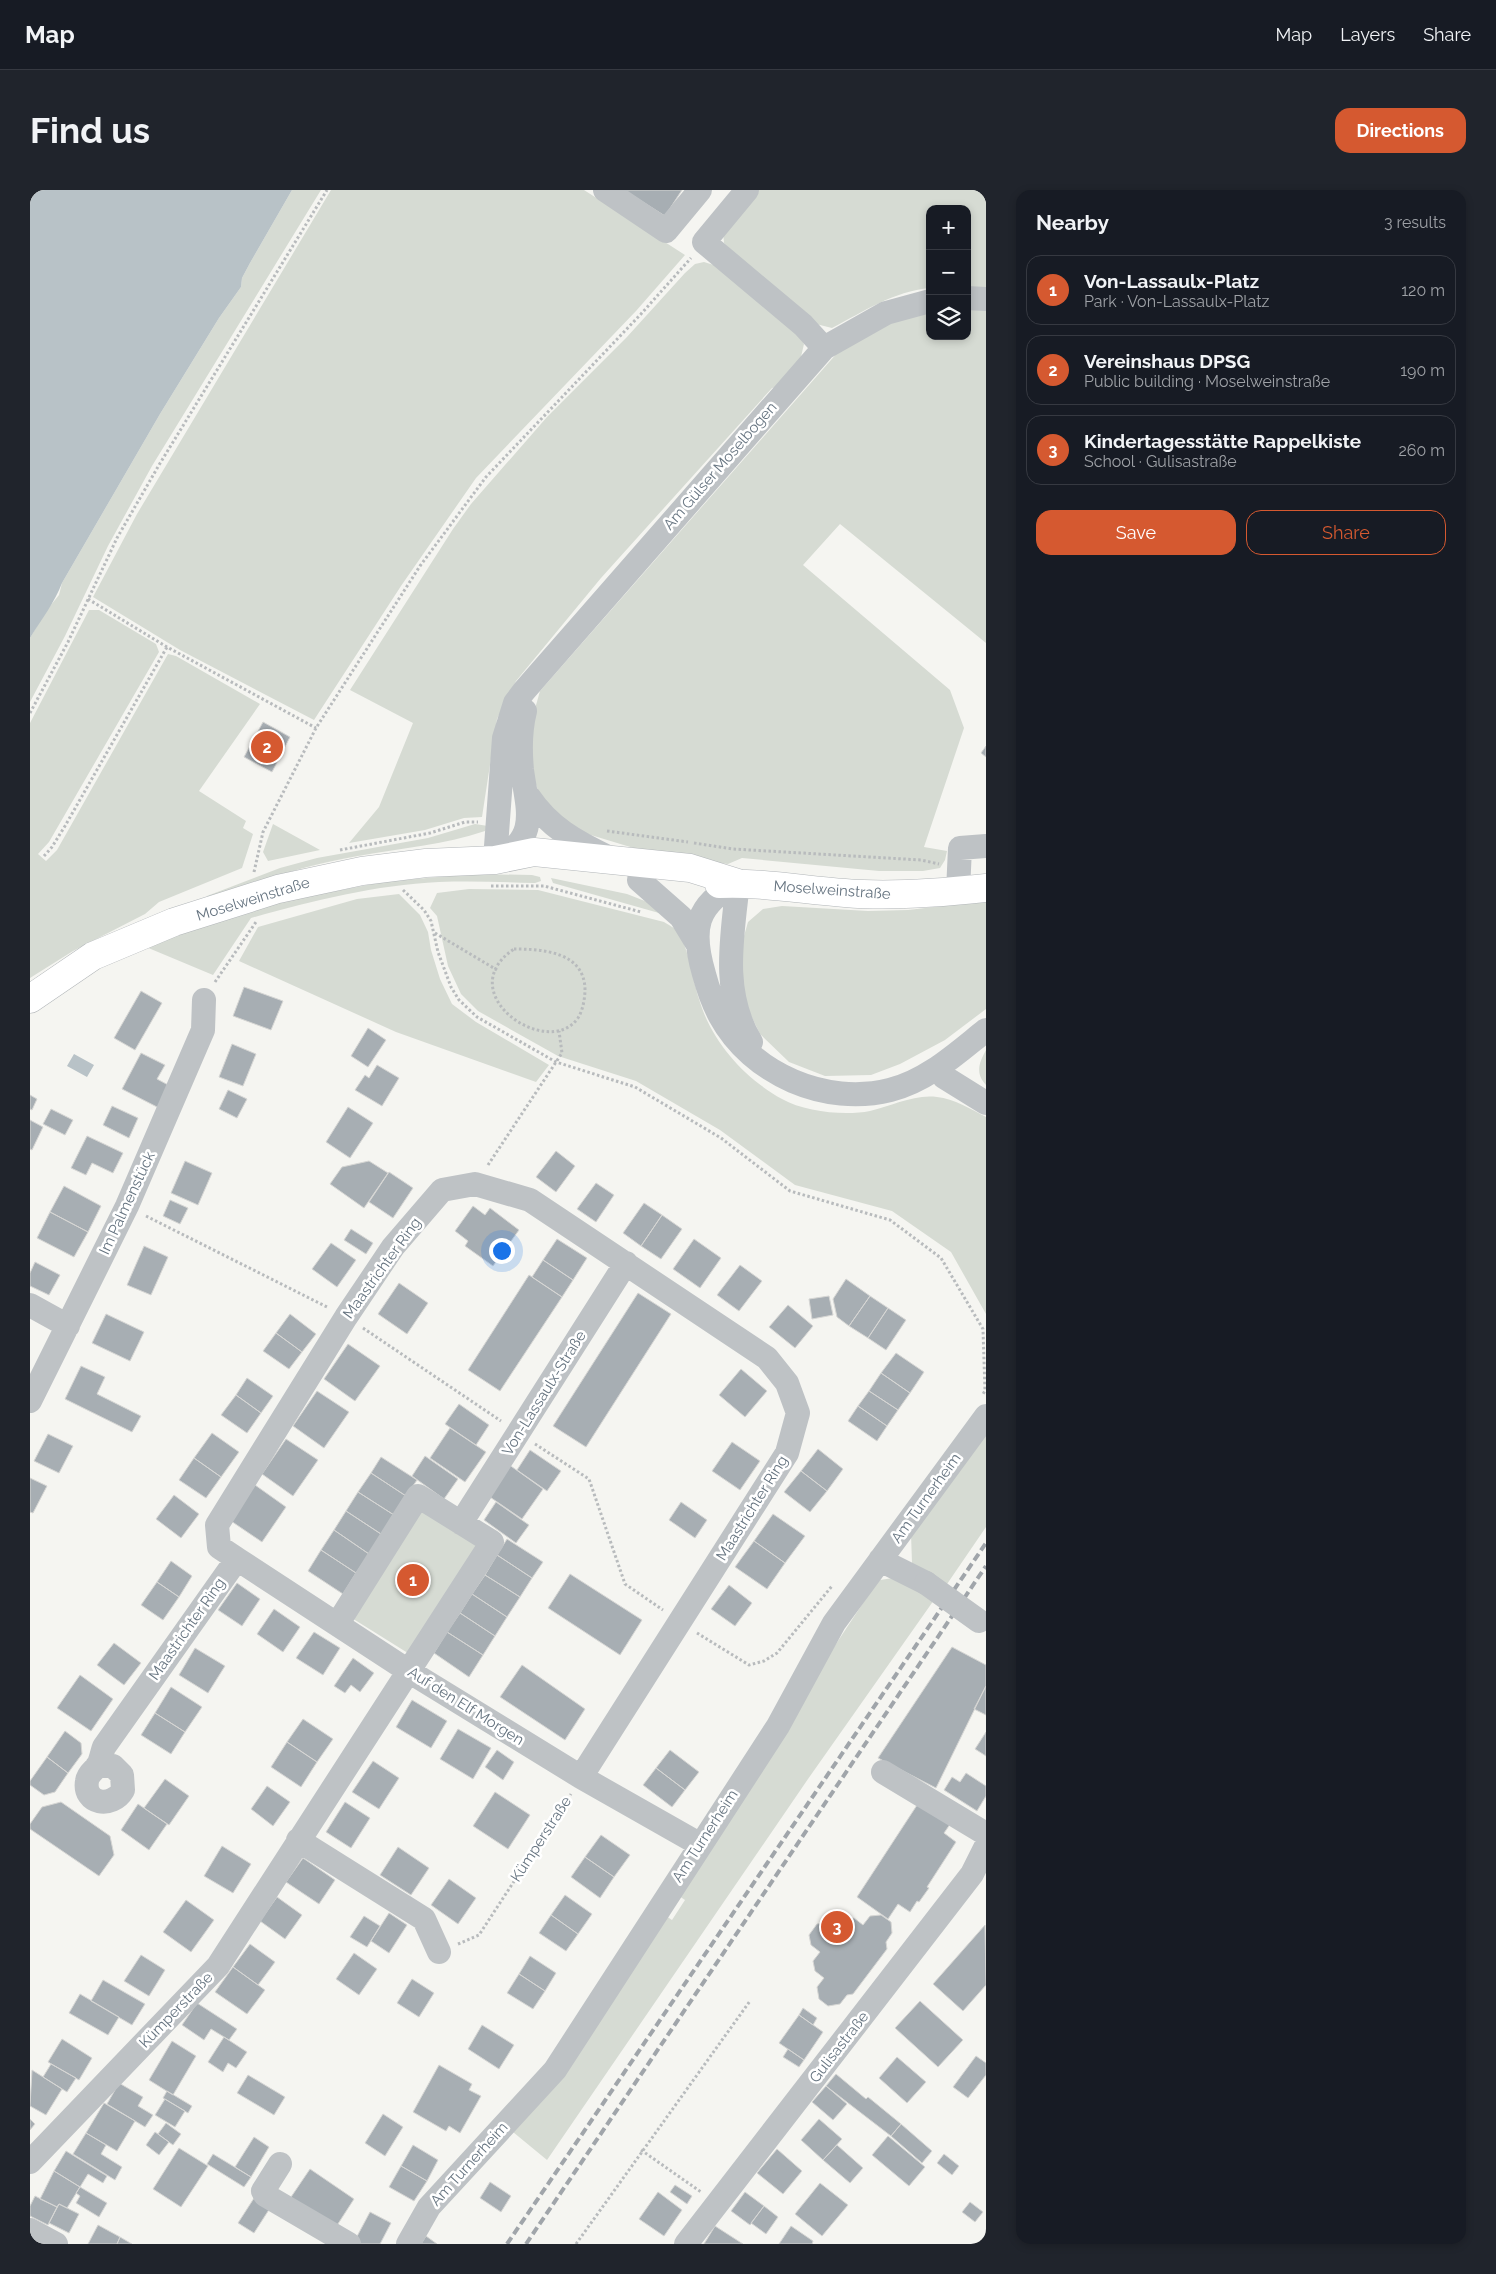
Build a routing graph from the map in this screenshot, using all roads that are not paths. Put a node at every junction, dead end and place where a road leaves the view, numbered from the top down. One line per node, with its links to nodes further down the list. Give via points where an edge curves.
1 (605, 190): 2 (street, via 666,231)
2 (700, 190)
3 (747, 190): 7 (street, via 704,242 802,325)
4 (971, 298): 5 (street)
5 (986, 299)
6 (926, 302): 7 (street, Am Gülser Moselbogen, via 886,313)
7 (824, 348): 8 (street, Am Gülser Moselbogen)
8 (538, 672): 9 (street, Am Gülser Moselbogen, via 526,706 520,739); 12 (street, Am Gülser Moselbogen, via 515,703 504,738)
9 (529, 797): 11 (street, Am Gülser Moselbogen, via 555,828); 12 (street, Am Gülser Moselbogen, via 529,818 522,837 511,850)
10 (986, 846): 14 (street, via 960,848)
11 (614, 859): 12 (main road, Moselweinstraße, via 534,852); 15 (main road, Moselweinstraße, via 690,868)
12 (494, 860): 13 (main road, Moselweinstraße, via 531,870); 18 (main road, Moselweinstraße, via 394,866 278,889 174,922 93,956)
13 (639, 880): 15 (main road, Moselweinstraße, via 688,885); 17 (street, via 681,917)
14 (958, 882): 15 (main road, Moselweinstraße, via 879,894 846,894); 16 (main road, Moselweinstraße)
15 (738, 883): 17 (street, via 718,894 704,910 698,923); 22 (street, via 731,939 732,988 746,1033)
16 (986, 888)
17 (698, 945): 22 (street, via 706,982 721,1018 744,1046)
18 (30, 999)
19 (204, 1000): 26 (street, Im Palmenstück, via 203,1030 127,1206)
20 (986, 1030): 21 (street)
21 (938, 1068): 22 (street, via 892,1090 857,1094 838,1094 805,1086); 23 (street, via 944,1077)
22 (772, 1069)
23 (986, 1103)
24 (626, 1263): 29 (street, Von-Lassaulx-Straße); 30 (street, Maastrichter Ring, via 530,1200 475,1184 442,1190 393,1247 346,1317 218,1525 219,1547); 37 (street, Maastrichter Ring, via 767,1358 787,1383 798,1413 786,1454)
25 (30, 1305): 26 (street)
26 (68, 1326): 27 (street, Im Palmenstück)
27 (30, 1401)
28 (983, 1407): 31 (street, Am Turnerheim)
29 (461, 1523): 32 (street, via 418,1496); 34 (street, Kümperstraße, via 492,1542)
30 (237, 1559): 32 (street, Auf den Elf Morgen); 35 (street, Maastrichter Ring, via 104,1747)
31 (880, 1560): 33 (street, bridge, via 926,1583); 40 (street, Am Turnerheim, via 834,1623 778,1726)
32 (338, 1623): 34 (street, Auf den Elf Morgen)
33 (982, 1623)
34 (410, 1672): 37 (street, Auf den Elf Morgen); 39 (street, Kümperstraße)
35 (97, 1766)
36 (883, 1772): 38 (street)
37 (581, 1777): 40 (street, Auf den Elf Morgen)
38 (986, 1834)
39 (298, 1840): 43 (street, via 424,1919); 44 (street, Kümperstraße, via 218,1966)
40 (700, 1844): 49 (street, Am Turnerheim, via 555,2070 429,2207)
41 (986, 1846): 42 (street, Gulisastraße)
42 (979, 1869): 50 (street, Gulisastraße)
43 (439, 1952)
44 (30, 2162)
45 (280, 2164): 48 (street, via 263,2191 265,2195)
46 (30, 2230): 47 (street)
47 (56, 2244)
48 (350, 2244)
49 (408, 2244)
50 (686, 2244)

